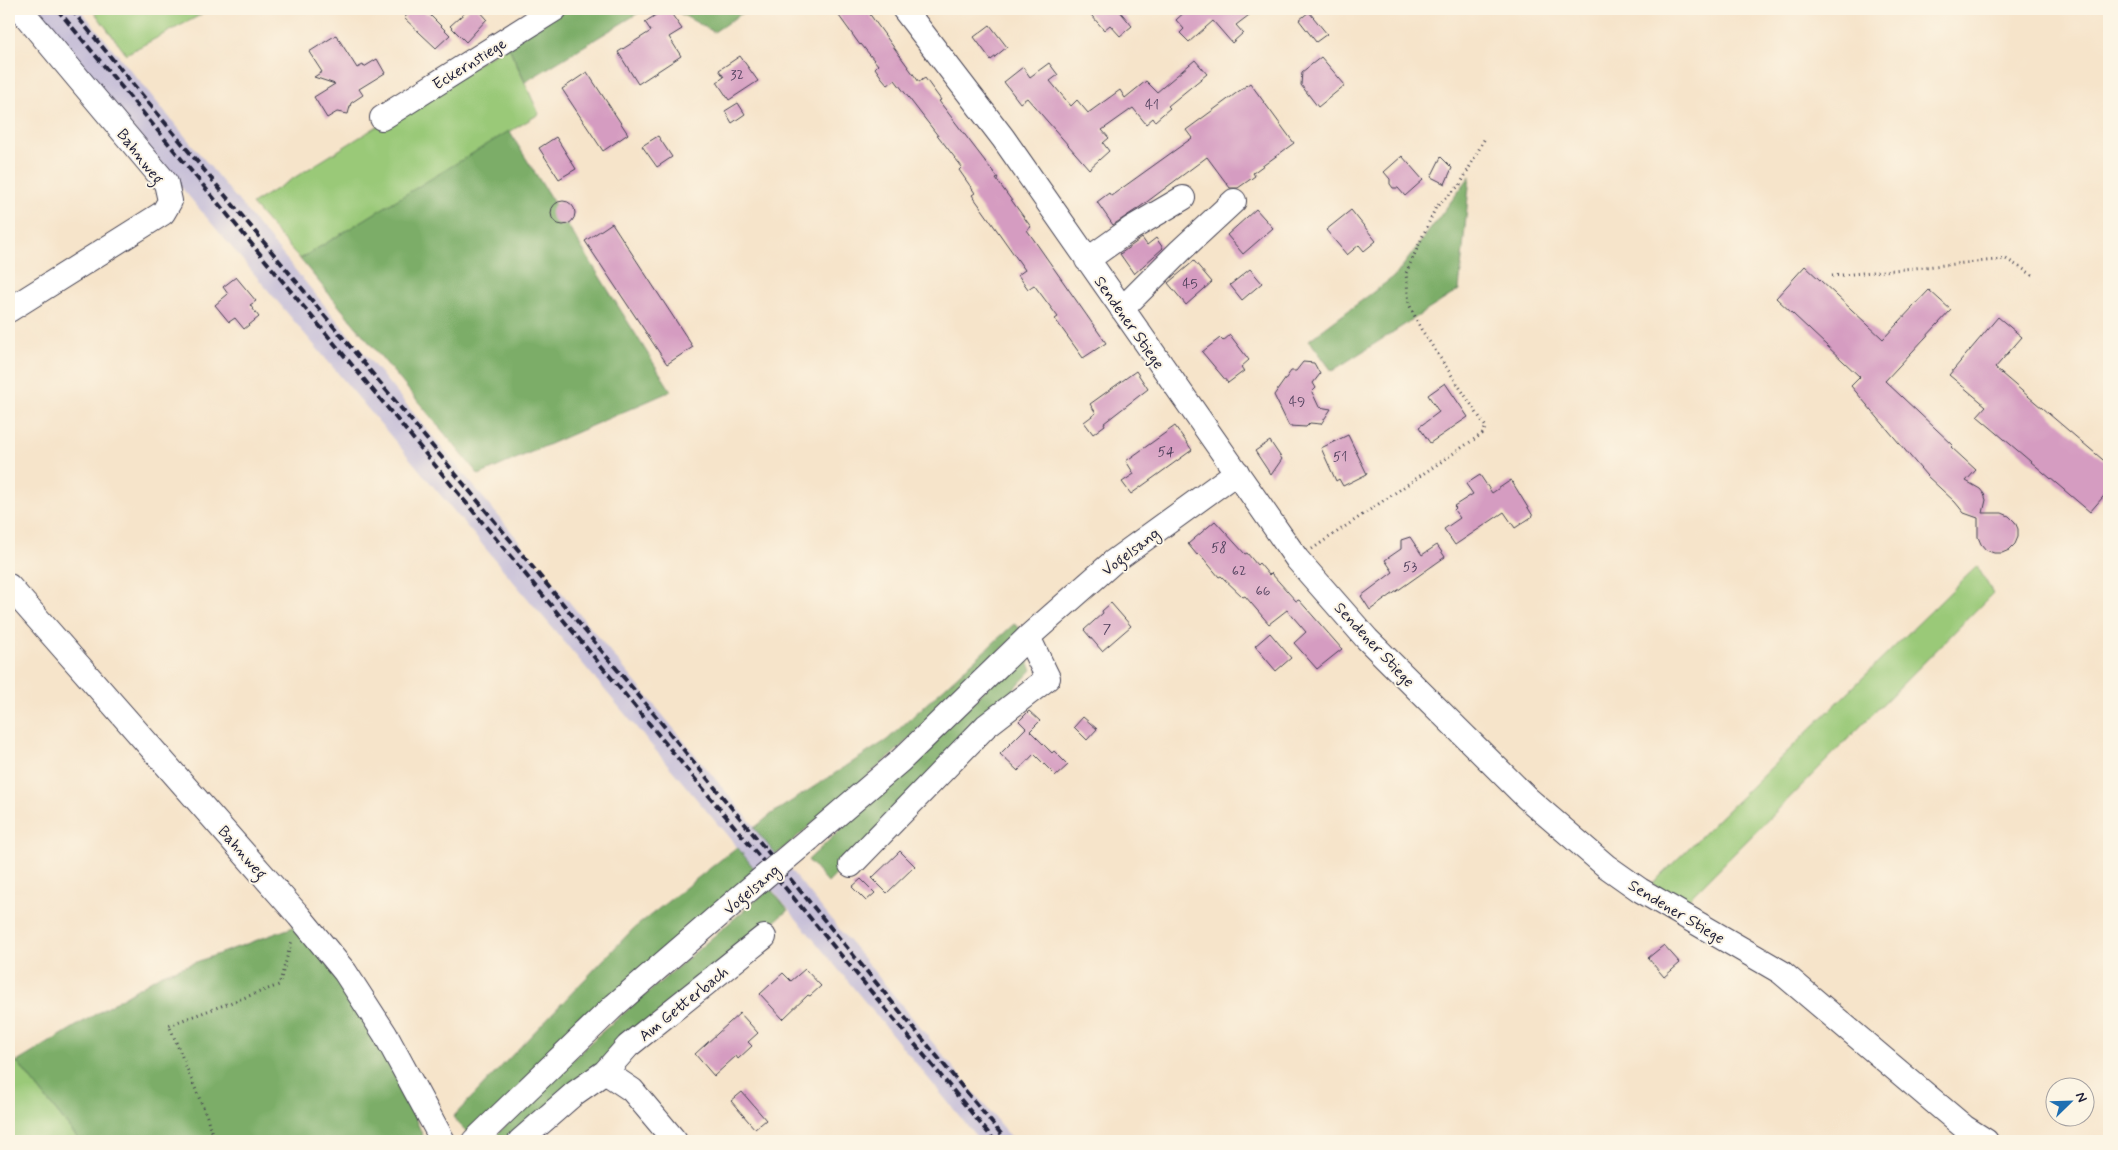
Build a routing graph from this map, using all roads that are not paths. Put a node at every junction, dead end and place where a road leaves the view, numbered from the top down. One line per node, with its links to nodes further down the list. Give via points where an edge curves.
1 (20, 9): 8 (street, Bahnweg, via 166,183 170,201 163,213)
2 (555, 9): 4 (street, Eckernstiege)
3 (904, 9): 7 (street, Sendener Stiege, via 1003,138)
4 (382, 118)
5 (1183, 198): 7 (street)
6 (1234, 201): 9 (street)
7 (1087, 260): 9 (street, Sendener Stiege)
8 (9, 310)
9 (1122, 310): 10 (street, Sendener Stiege)
10 (1236, 472): 12 (street, Vogelsang, via 1113,562); 20 (street, Sendener Stiege, via 1297,559 1367,639 1570,836 1640,890 1781,972 1964,1127)
11 (9, 586): 16 (street, Bahnweg, via 345,972 380,1027)
12 (1028, 637): 13 (street, via 1048,678 986,726); 17 (street, Vogelsang, bridge, via 853,804 614,1005)
13 (851, 865)
14 (764, 937): 15 (street, Am Getterbach, via 628,1046)
15 (605, 1072): 18 (street, Am Getterbach, via 574,1093); 19 (street, via 632,1090)
16 (443, 1141)
17 (474, 1141)
18 (520, 1141)
19 (675, 1141)
20 (1986, 1141)

